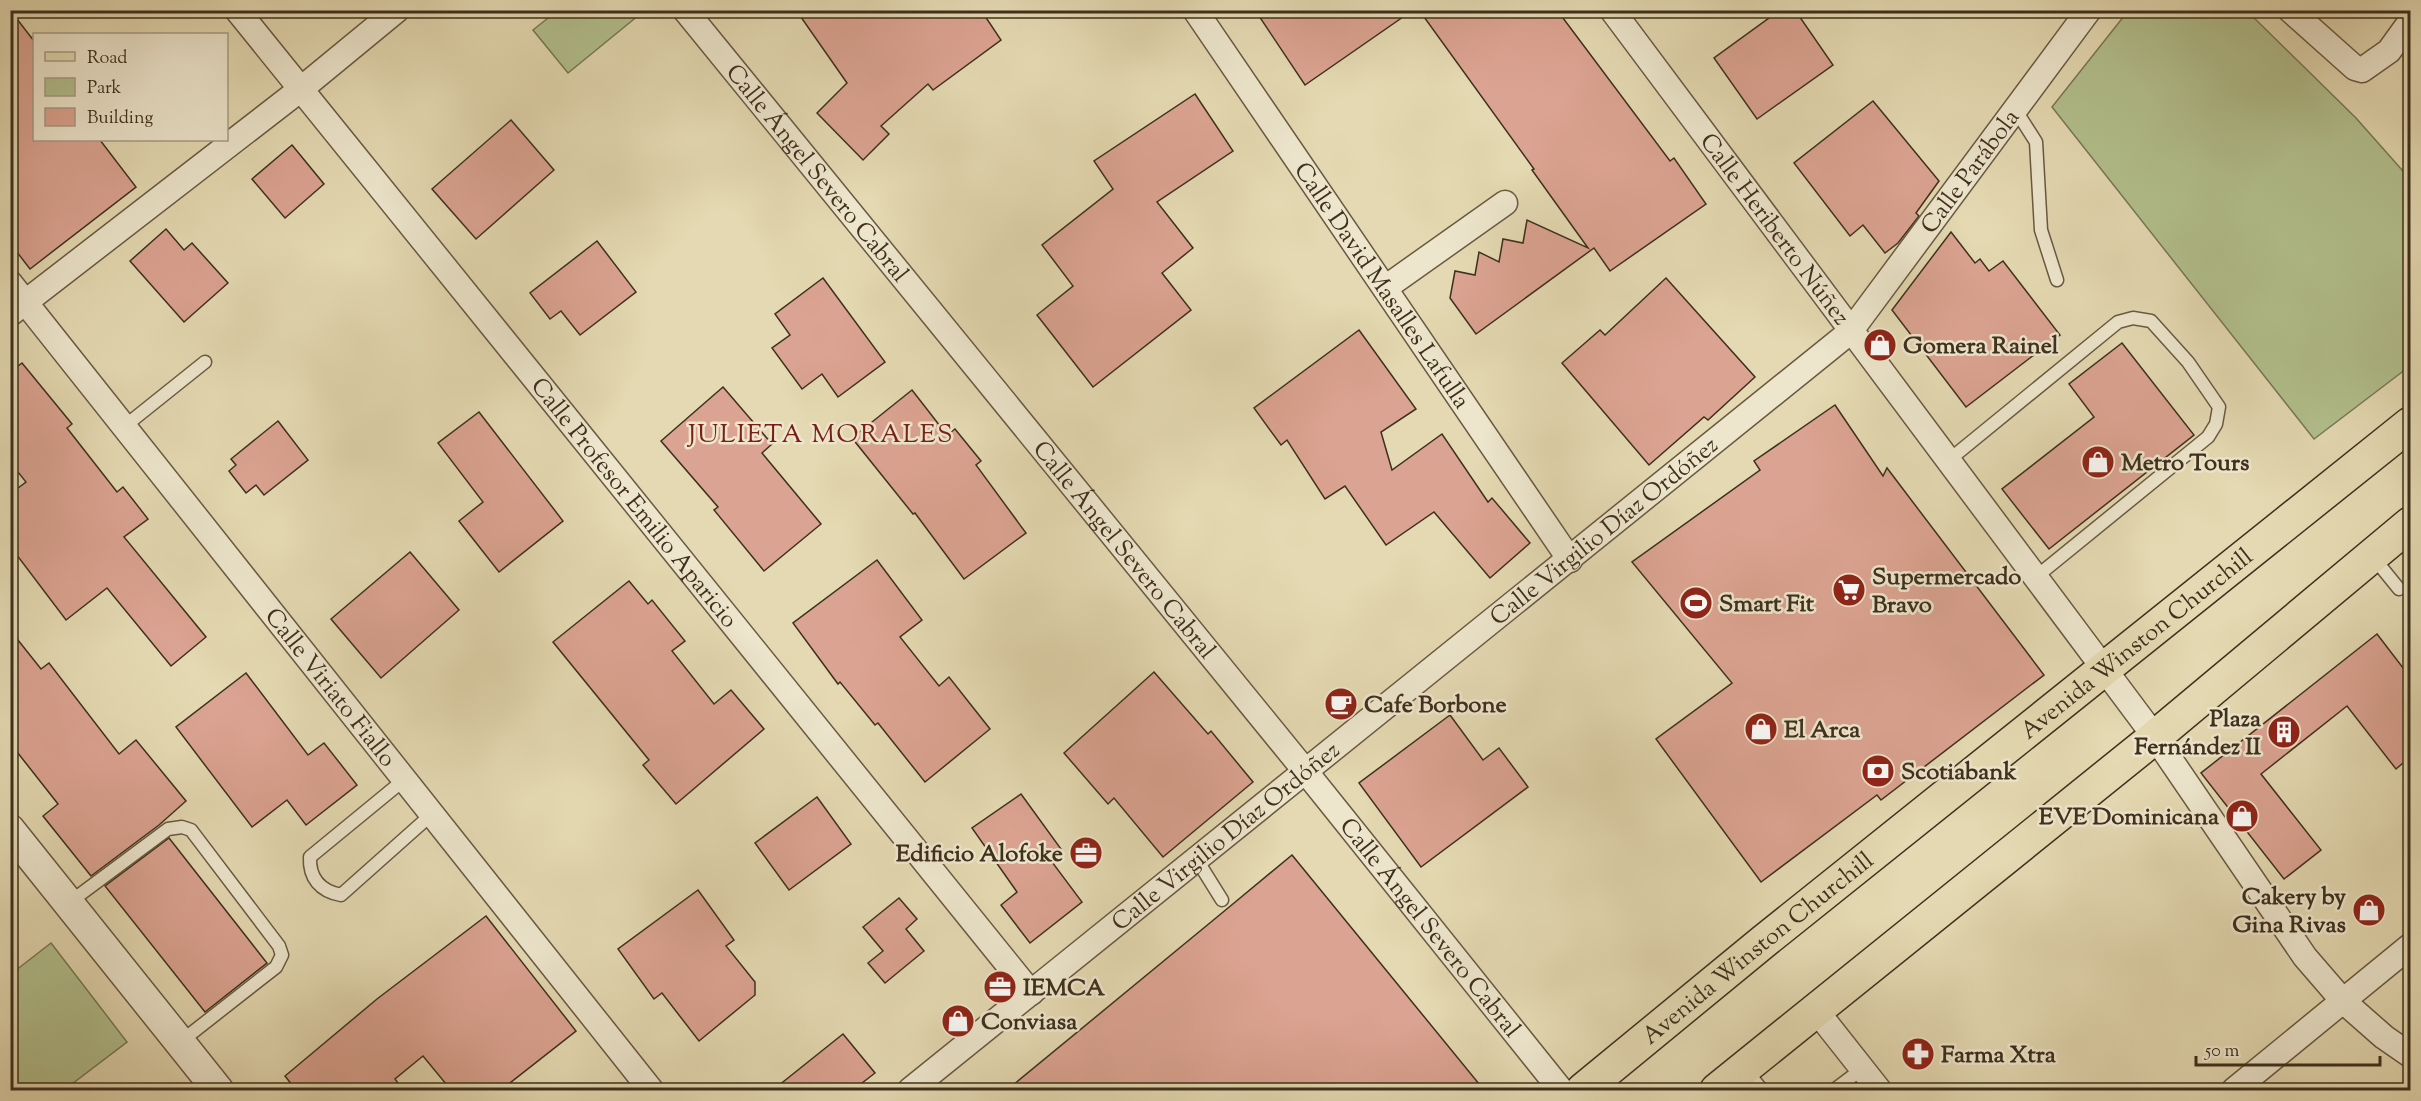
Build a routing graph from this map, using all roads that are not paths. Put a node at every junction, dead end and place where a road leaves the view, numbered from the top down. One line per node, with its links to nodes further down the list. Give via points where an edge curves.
1 (237, 10): 9 (street, Calle Profesor Emilio Aparicio)
2 (397, 10): 9 (street)
3 (685, 10): 28 (street, Calle Ángel Severo Cabral)
4 (1195, 10): 14 (street, Calle David Masalles Lafulla)
5 (1612, 10): 16 (street, Calle Heriberto Núñez)
6 (2090, 10): 10 (street, Calle Parábola)
7 (2290, 10): 8 (street, via 2362,70 2389,51)
8 (2410, 22)
9 (302, 89): 15 (street); 36 (street, Calle Profesor Emilio Aparicio)
10 (2015, 109): 12 (lane, via 2036,142 2041,230); 16 (street, Calle Parábola)
11 (1505, 203): 14 (street)
12 (2057, 280)
13 (10, 283): 15 (street, Calle Viriato Fiallo)
14 (1385, 288): 23 (street, Calle David Masalles Lafulla)
15 (18, 308): 19 (street, Calle Viriato Fiallo)
16 (1850, 332): 20 (street, Calle Heriberto Núñez); 23 (street, Calle Virgilio Díaz Ordóñez)
17 (205, 362): 19 (lane)
18 (2410, 424): 26 (main road, Avenida Winston Churchill)
19 (125, 426): 29 (street, Calle Viriato Fiallo)
20 (1949, 460): 24 (street, Calle Heriberto Núñez); 24 (lane, via 2118,322 2133,318 2151,321 2188,362 2219,407 2216,424 2208,437)
21 (2410, 524): 22 (main road)
22 (2373, 556): 25 (lane); 27 (main road)
23 (1570, 560): 28 (street, Calle Virgilio Díaz Ordóñez)
24 (2036, 577): 26 (street, Calle Heriberto Núñez)
25 (2399, 589)
26 (2104, 671): 27 (street, Calle Heriberto Núñez); 47 (main road, Avenida Winston Churchill)
27 (2155, 737): 37 (street, Calle Heriberto Núñez, via 2305,957); 38 (main road)
28 (1306, 772): 32 (street, Calle Virgilio Díaz Ordóñez); 46 (street, Calle Ángel Severo Cabral)
29 (405, 779): 30 (street, Calle Viriato Fiallo); 30 (lane, via 310,857 316,884 341,895)
30 (432, 814): 44 (street, Calle Viriato Fiallo)
31 (10, 830): 34 (street)
32 (1197, 860): 33 (lane); 36 (street, Calle Virgilio Díaz Ordóñez)
33 (1222, 900)
34 (70, 902): 39 (street); 39 (lane, via 168,829 182,826 191,830 282,955 276,967)
35 (2410, 946): 37 (street)
36 (1031, 993): 45 (street, Calle Virgilio Díaz Ordóñez)
37 (2343, 1001): 40 (street, Calle Heriberto Núñez); 51 (street)
38 (1815, 1009): 41 (street); 42 (main road)
39 (179, 1043): 43 (street)
40 (2410, 1055)
41 (1862, 1069): 49 (lane); 50 (street)
42 (1753, 1079): 48 (main road)
43 (218, 1090)
44 (651, 1090)
45 (910, 1090)
46 (1561, 1090)
47 (1583, 1090)
48 (1717, 1090)
49 (1834, 1090)
50 (1879, 1090)
51 (2234, 1090)

